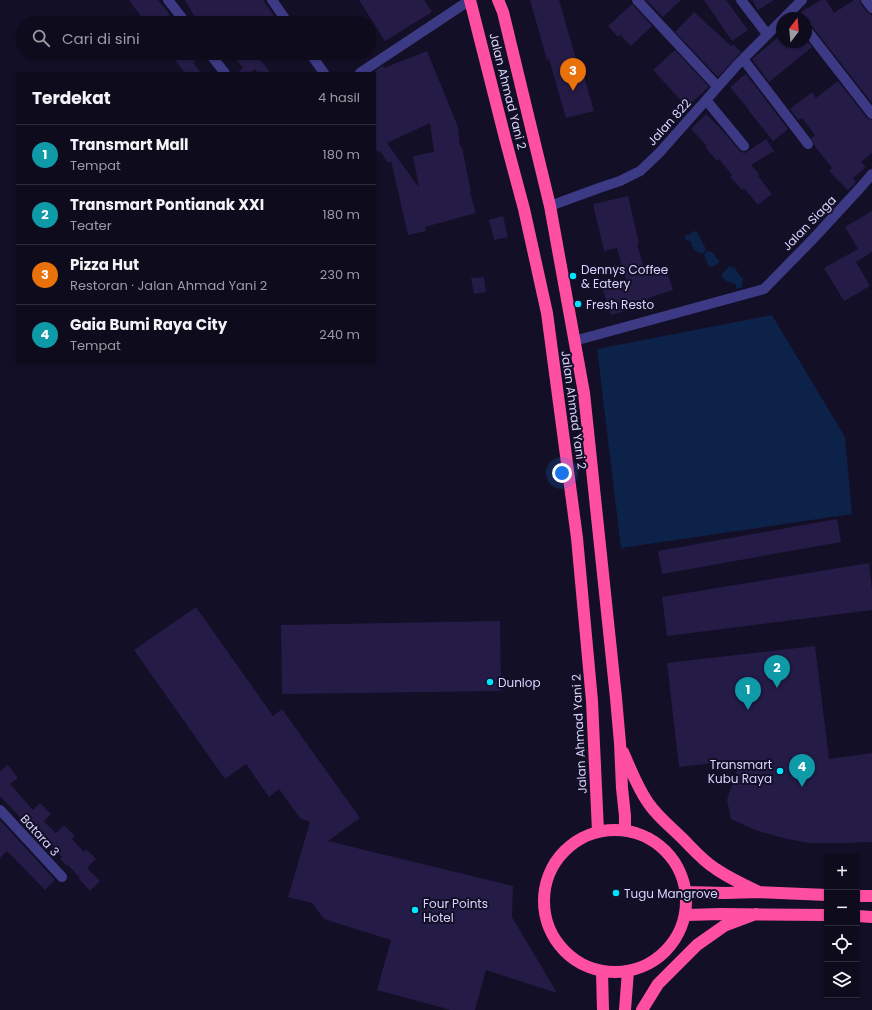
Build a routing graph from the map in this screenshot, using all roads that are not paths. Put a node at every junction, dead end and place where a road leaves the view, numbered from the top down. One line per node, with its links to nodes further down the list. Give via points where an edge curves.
1 (168, 0): 11 (street)
2 (272, 0): 12 (street)
3 (470, 0): 21 (street); 33 (highway, Jalan Ahmad Yani 2, via 524,208 547,313 577,538 592,701)
4 (498, 0): 28 (highway, Jalan Ahmad Yani 2)
5 (637, 0): 22 (street)
6 (741, 0): 14 (street)
7 (802, 0): 10 (street, Jalan 822)
8 (866, 0): 9 (street)
9 (872, 8)
10 (792, 12)
11 (181, 16)
12 (283, 16)
13 (776, 27): 14 (street, Jalan 822)
14 (768, 34): 16 (street, Jalan 822)
15 (812, 37): 24 (street)
16 (743, 59): 22 (street, Jalan 822); 25 (street)
17 (214, 60): 19 (street)
18 (315, 60): 20 (street)
19 (223, 72)
20 (323, 72)
21 (362, 72)
22 (717, 86): 23 (street, Jalan 822)
23 (706, 100): 26 (street); 28 (street, Jalan 822, via 640,171 620,181)
24 (872, 114)
25 (808, 144)
26 (744, 146)
27 (872, 174): 29 (street, Jalan Siaga, via 764,289)
28 (550, 206): 29 (highway, Jalan Ahmad Yani 2)
29 (574, 341): 30 (highway, Jalan Ahmad Yani 2, via 584,401)
30 (620, 743): 32 (highway, Jalan Ahmad Yani 2); 36 (highway, via 641,791 658,814 714,868)
31 (0, 810): 34 (street, Batara 3)
32 (625, 830): 33 (highway); 35 (highway, via 657,843 671,856 681,872)
33 (598, 832): 46 (highway, via 582,838 567,848 556,862 546,883 544,912 549,929 570,957)
34 (62, 878)
35 (685, 892): 36 (highway); 41 (highway)
36 (759, 892): 37 (highway)
37 (824, 895)
38 (860, 896): 39 (highway)
39 (872, 896)
40 (756, 914): 41 (highway); 42 (highway); 49 (highway, via 724,926 697,945 658,984)
41 (686, 915): 45 (highway, via 681,932 670,948 656,961)
42 (824, 915)
43 (860, 916): 44 (highway)
44 (872, 917)
45 (628, 971): 46 (highway); 48 (highway)
46 (602, 972): 47 (highway)
47 (603, 1010)
48 (625, 1010)
49 (642, 1010)

